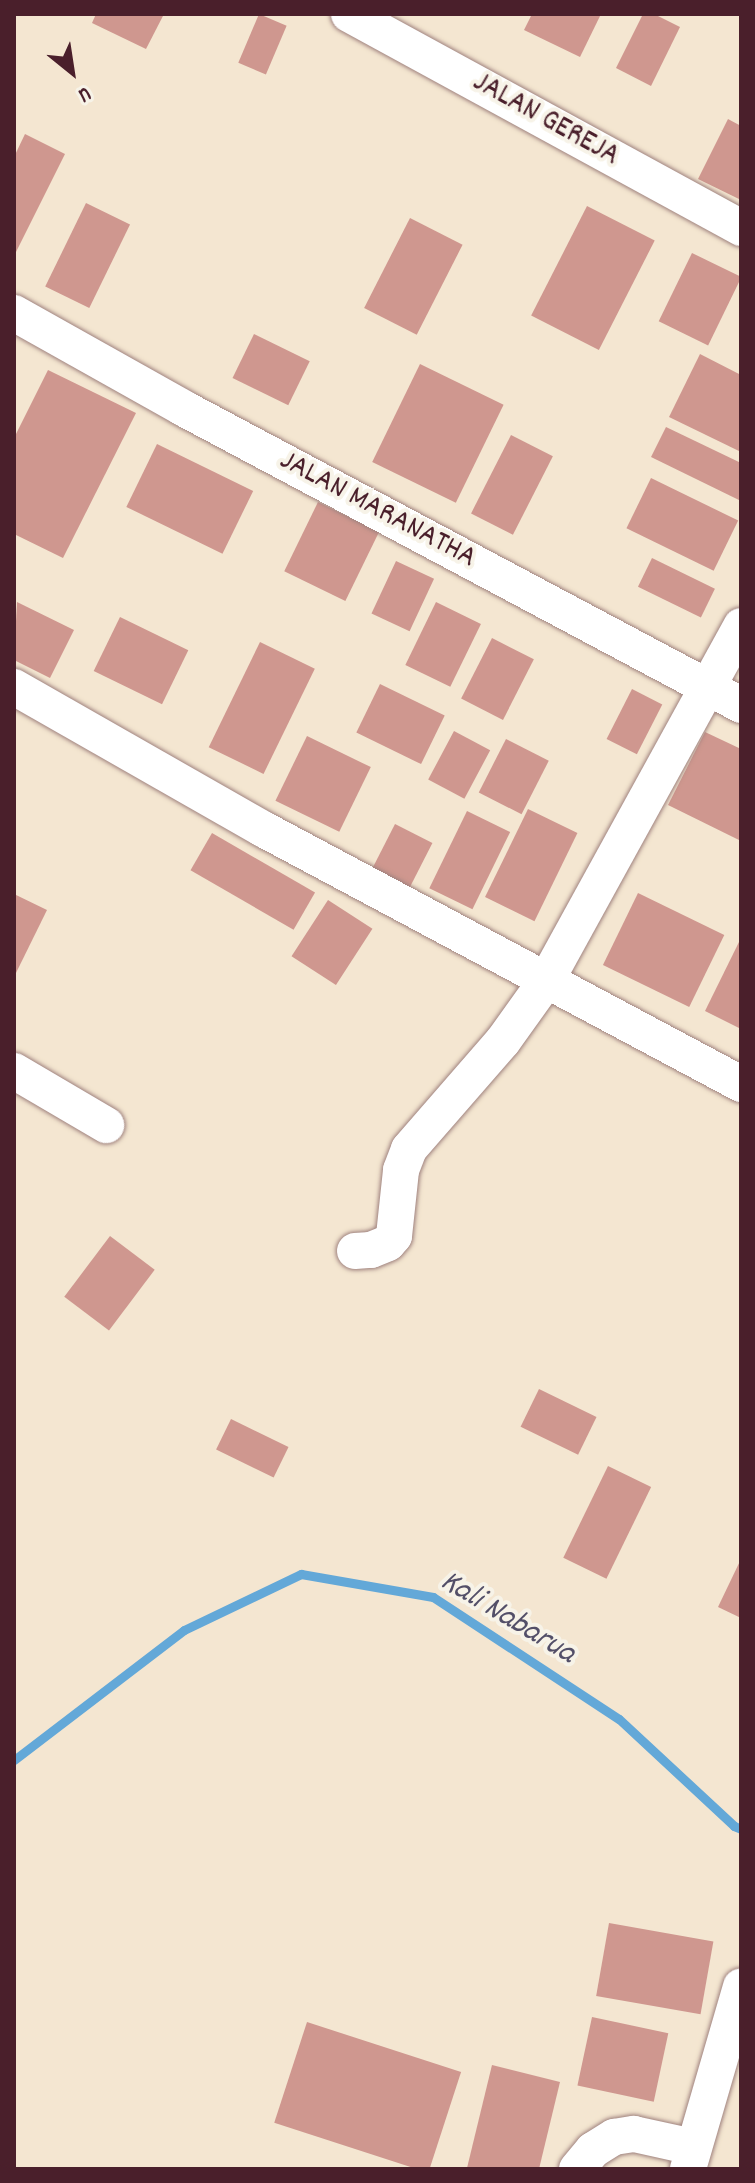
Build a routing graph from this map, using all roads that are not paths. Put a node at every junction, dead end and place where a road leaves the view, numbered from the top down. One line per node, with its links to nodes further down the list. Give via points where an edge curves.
1 (349, 14): 2 (street, JALAN GEREJA)
2 (741, 228)
3 (14, 313): 5 (street, JALAN MARANATHA)
4 (741, 626): 5 (street)
5 (707, 686): 7 (street, JALAN MARANATHA); 8 (street)
6 (14, 687): 8 (street)
7 (741, 705)
8 (546, 981): 10 (street); 12 (street, via 503,1041 409,1149 401,1170 394,1236 371,1250)
9 (14, 1071): 11 (street)
10 (741, 1084)
11 (106, 1125)
12 (355, 1251)
13 (741, 1987): 14 (street)
14 (690, 2158): 15 (street, via 634,2134 614,2137)
15 (577, 2169)

